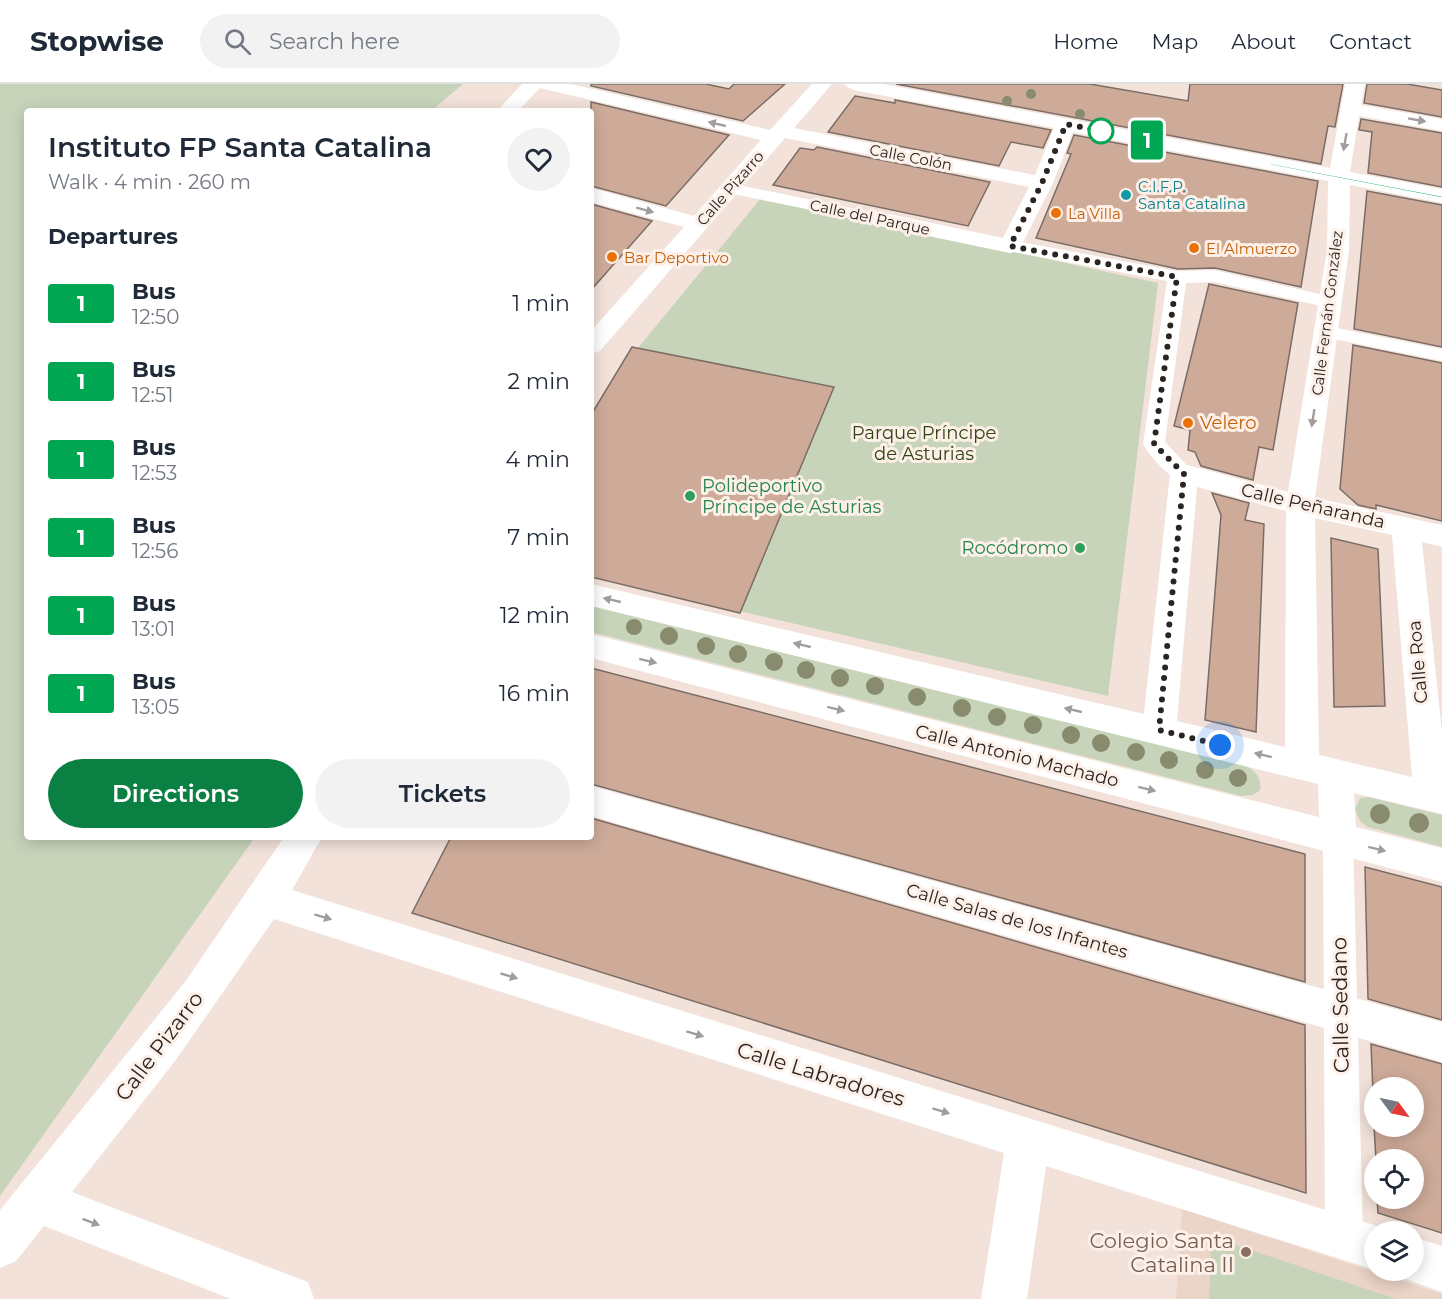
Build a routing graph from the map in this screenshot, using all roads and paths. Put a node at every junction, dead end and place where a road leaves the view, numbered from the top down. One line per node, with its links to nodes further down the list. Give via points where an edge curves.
1 (533, 84): 6 (street)
2 (546, 84): 10 (street, Calle Colón, one-way to 2)
3 (822, 84): 10 (street, Calle Pizarro)
4 (853, 84): 8 (street)
5 (1355, 84): 7 (street, Calle Fernán González)
6 (510, 108)
7 (1350, 108): 9 (street, one-way to 9); 11 (street, Calle Fernán González, one-way to 11)
8 (1066, 124): 11 (street); 12 (street)
9 (1442, 124)
10 (777, 134): 12 (street, Calle Colón); 13 (street, Calle Pizarro)
11 (1339, 176): 15 (street); 20 (street, Calle Fernán González, via 1338,250)
12 (1042, 183): 18 (street)
13 (729, 188): 16 (street, Calle del Parque); 17 (street, Calle Pizarro)
14 (594, 196): 17 (street, one-way to 17)
15 (1442, 196)
16 (875, 218): 18 (street, Calle del Parque)
17 (698, 224): 22 (street, Calle Pizarro)
18 (1010, 246): 19 (street)
19 (1177, 277): 20 (street, via 1214,276); 26 (street, via 1154,444)
20 (1330, 302): 23 (street, Calle Fernán González)
21 (594, 314): 22 (street)
22 (615, 319): 24 (street, Calle Pizarro)
23 (1326, 332): 25 (street); 27 (street, Calle Fernán González, one-way to 27)
24 (594, 343)
25 (1442, 355)
26 (1184, 474): 27 (street, Calle Peñaranda); 32 (street)
27 (1300, 505): 28 (street, Calle Peñaranda); 33 (street, Calle Sedano)
28 (1406, 528): 29 (street, Calle Peñaranda); 34 (street, Calle Roa)
29 (1442, 536)
30 (594, 596): 32 (street, one-way to 30)
31 (594, 647): 36 (street, Calle Antonio Machado, one-way to 36)
32 (1159, 730): 33 (street, one-way to 32)
33 (1318, 769): 34 (street); 36 (street, Calle Sedano)
34 (1436, 797)
35 (594, 802): 40 (street, Calle Salas de los Infantes)
36 (1338, 838): 38 (street, Calle Antonio Machado, one-way to 38); 40 (street, Calle Sedano)
37 (302, 840): 39 (street, Calle Pizarro)
38 (1442, 865)
39 (267, 900): 42 (street, Calle Labradores, one-way to 42); 43 (street, Calle Pizarro, via 115,1105)
40 (1340, 1013): 41 (street, Calle Salas de los Infantes); 44 (street, Calle Sedano)
41 (1442, 1042)
42 (1028, 1139): 44 (street, Calle Labradores); 49 (street)
43 (36, 1201): 45 (street, Calle Pizarro); 48 (street, one-way to 48)
44 (1359, 1243)
45 (0, 1245)
46 (1424, 1263): 47 (street)
47 (1442, 1269)
48 (291, 1299)
49 (1004, 1299)

